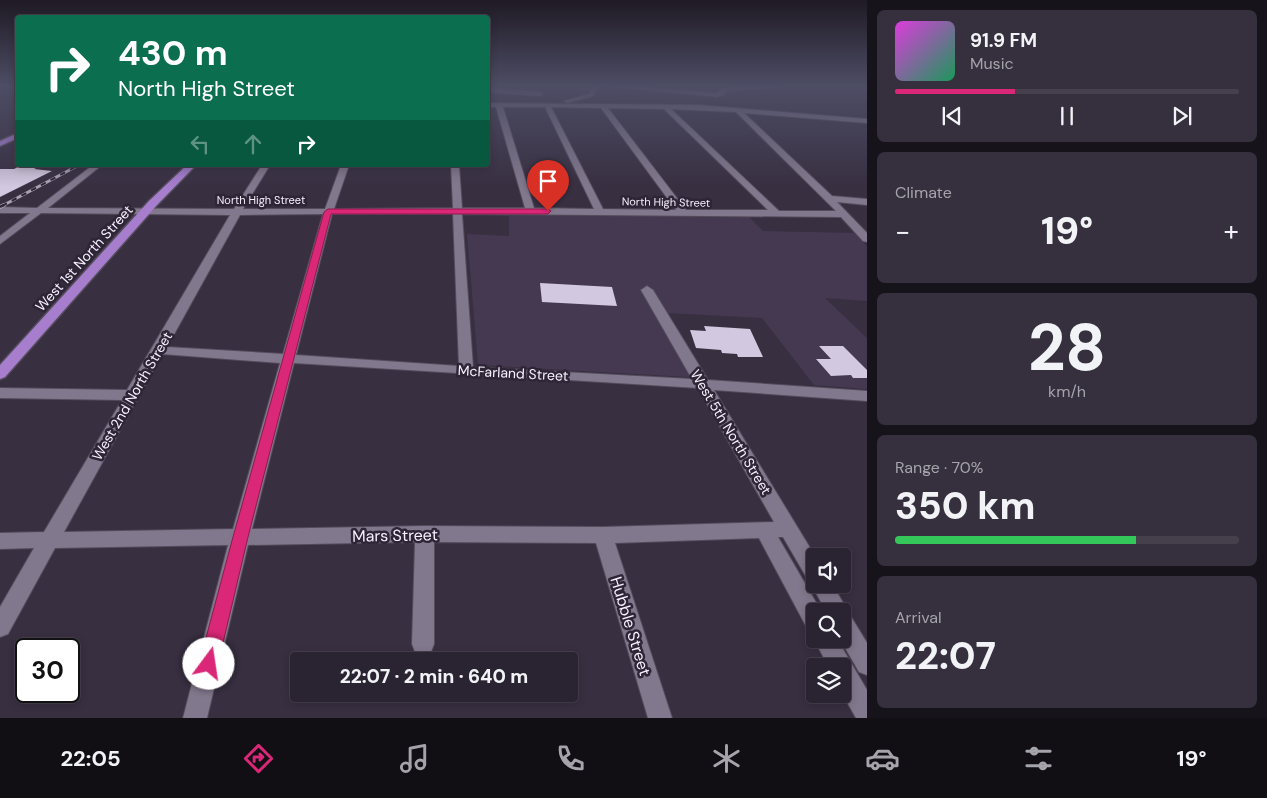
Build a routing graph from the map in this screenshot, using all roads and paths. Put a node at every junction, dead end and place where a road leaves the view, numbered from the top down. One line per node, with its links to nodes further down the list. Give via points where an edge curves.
1 (503, 120): 22 (street)
2 (554, 120): 26 (street)
3 (613, 120): 27 (street)
4 (679, 120): 28 (street)
5 (748, 120): 17 (street)
6 (849, 120): 7 (street)
7 (855, 120): 8 (street); 9 (street)
8 (867, 121)
9 (867, 128)
10 (15, 136): 11 (main road)
11 (0, 144)
12 (95, 167): 20 (street)
13 (190, 167): 23 (main road, West 1st North Street)
14 (265, 167): 21 (street, West 2nd North Street)
15 (344, 167): 24 (street)
16 (455, 167): 25 (street)
17 (829, 198): 18 (street); 29 (street)
18 (867, 202)
19 (0, 210): 20 (street, North High Street)
20 (38, 211): 23 (street, North High Street); 31 (street)
21 (237, 211): 23 (street, North High Street); 24 (street, North High Street); 33 (street, West 2nd North Street)
22 (530, 211): 25 (street, North High Street); 26 (street, North High Street)
23 (145, 212): 36 (main road, West 1st North Street)
24 (328, 212): 25 (street, North High Street); 34 (street)
25 (458, 212): 35 (street)
26 (600, 212): 27 (street, North High Street)
27 (684, 214): 28 (street, North High Street)
28 (776, 214): 29 (street, North High Street)
29 (844, 214): 30 (street)
30 (867, 239)
31 (0, 241)
32 (647, 290): 37 (street, West 5th North Street)
33 (158, 350): 34 (street, McFarland Street); 39 (street, West 2nd North Street)
34 (289, 358): 35 (street, McFarland Street); 45 (street)
35 (466, 371): 37 (street, McFarland Street)
36 (0, 374)
37 (701, 384): 40 (street, McFarland Street); 41 (street, West 5th North Street)
38 (0, 393): 39 (street)
39 (133, 395): 47 (street, West 2nd North Street)
40 (867, 396)
41 (789, 529): 42 (street, Mars Street); 48 (street, West 5th North Street)
42 (764, 530): 44 (street, Mars Street); 49 (street)
43 (426, 534): 44 (street, Mars Street); 45 (street, Mars Street); 52 (street)
44 (603, 535): 57 (street, Hubble Street)
45 (240, 537): 47 (street, Mars Street); 56 (street)
46 (0, 541): 47 (street, Mars Street)
47 (49, 542): 50 (street, West 2nd North Street)
48 (806, 558)
49 (806, 605)
50 (0, 627)
51 (851, 637): 53 (street)
52 (423, 644)
53 (867, 664)
54 (851, 684): 55 (street)
55 (867, 713)
56 (195, 718)
57 (660, 718)

